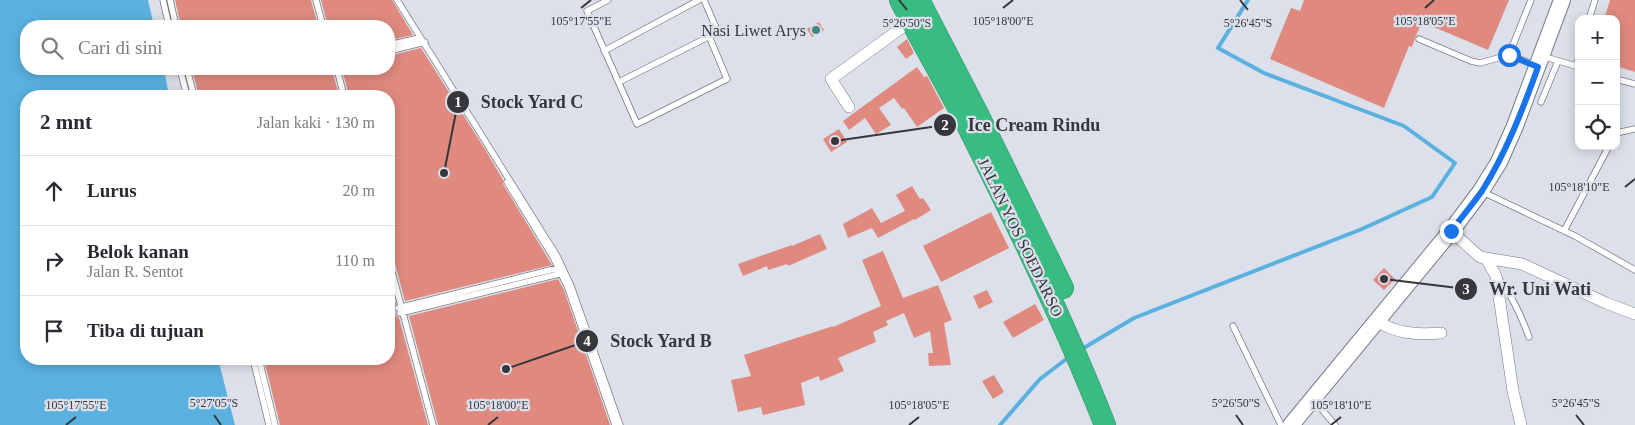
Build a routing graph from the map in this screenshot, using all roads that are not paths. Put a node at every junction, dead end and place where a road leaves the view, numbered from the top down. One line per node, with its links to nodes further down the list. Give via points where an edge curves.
1 (163, 0): 14 (lane)
2 (170, 0): 15 (lane)
3 (317, 0): 16 (lane)
4 (396, 0): 19 (lane)
5 (608, 0): 22 (lane, via 587,11)
6 (699, 0): 22 (lane)
7 (704, 0): 17 (lane, via 718,32)
8 (900, 0): 12 (highway, JALAN YOS SOEDARSO)
9 (1531, 0): 23 (lane)
10 (1562, 0): 24 (street)
11 (1595, 0): 13 (lane)
12 (918, 11): 37 (street, via 830,79); 38 (highway, JALAN YOS SOEDARSO)
13 (1590, 15)
14 (168, 20)
15 (175, 20)
16 (322, 20)
17 (709, 36): 31 (lane); 31 (lane, via 727,79 637,124)
18 (1420, 39): 23 (lane, via 1480,63)
19 (422, 41): 20 (lane); 21 (lane); 47 (lane, via 557,256)
20 (395, 44)
21 (395, 49)
22 (604, 51): 31 (lane)
23 (1509, 55): 24 (lane)
24 (1540, 61): 25 (lane); 42 (street, via 1507,144)
25 (1558, 61): 26 (lane); 36 (lane)
26 (1575, 66)
27 (182, 75): 33 (lane)
28 (189, 75): 34 (lane)
29 (338, 75): 35 (lane)
30 (1620, 80): 32 (lane)
31 (619, 82)
32 (1635, 84)
33 (185, 90)
34 (192, 90)
35 (341, 90)
36 (1541, 102)
37 (850, 107)
38 (971, 116): 54 (highway, JALAN YOS SOEDARSO, via 1042,244); 54 (highway, JALAN YOS SOEDARSO, via 996,195)
39 (1635, 130): 40 (lane)
40 (1620, 132)
41 (1607, 150): 44 (lane)
42 (1481, 191): 43 (street); 44 (lane)
43 (1451, 231): 45 (street, via 1478,256); 53 (street)
44 (1564, 231): 46 (lane)
45 (1487, 260): 48 (street); 52 (street, via 1522,264)
46 (1635, 270)
47 (561, 271): 51 (lane); 65 (lane); 66 (lane, via 571,286)
48 (1496, 276): 57 (lane, via 1513,300); 72 (street)
49 (395, 288): 51 (lane)
50 (395, 293): 51 (lane)
51 (400, 310): 64 (lane)
52 (1635, 314)
53 (1377, 320): 56 (street, via 1384,326 1421,335); 61 (street)
54 (1070, 322): 60 (highway, JALAN YOS SOEDARSO)
55 (1233, 326): 69 (lane)
56 (1441, 333)
57 (1529, 337)
58 (254, 365): 62 (lane)
59 (260, 365): 63 (lane)
60 (1096, 384): 67 (highway, JALAN YOS SOEDARSO); 68 (highway, JALAN YOS SOEDARSO)
61 (1313, 398): 70 (street); 71 (lane)
62 (269, 425)
63 (275, 425)
64 (432, 425)
65 (615, 425)
66 (620, 425)
67 (1105, 425)
68 (1121, 425)
69 (1281, 425)
70 (1291, 425)
71 (1335, 425)
72 (1521, 425)

